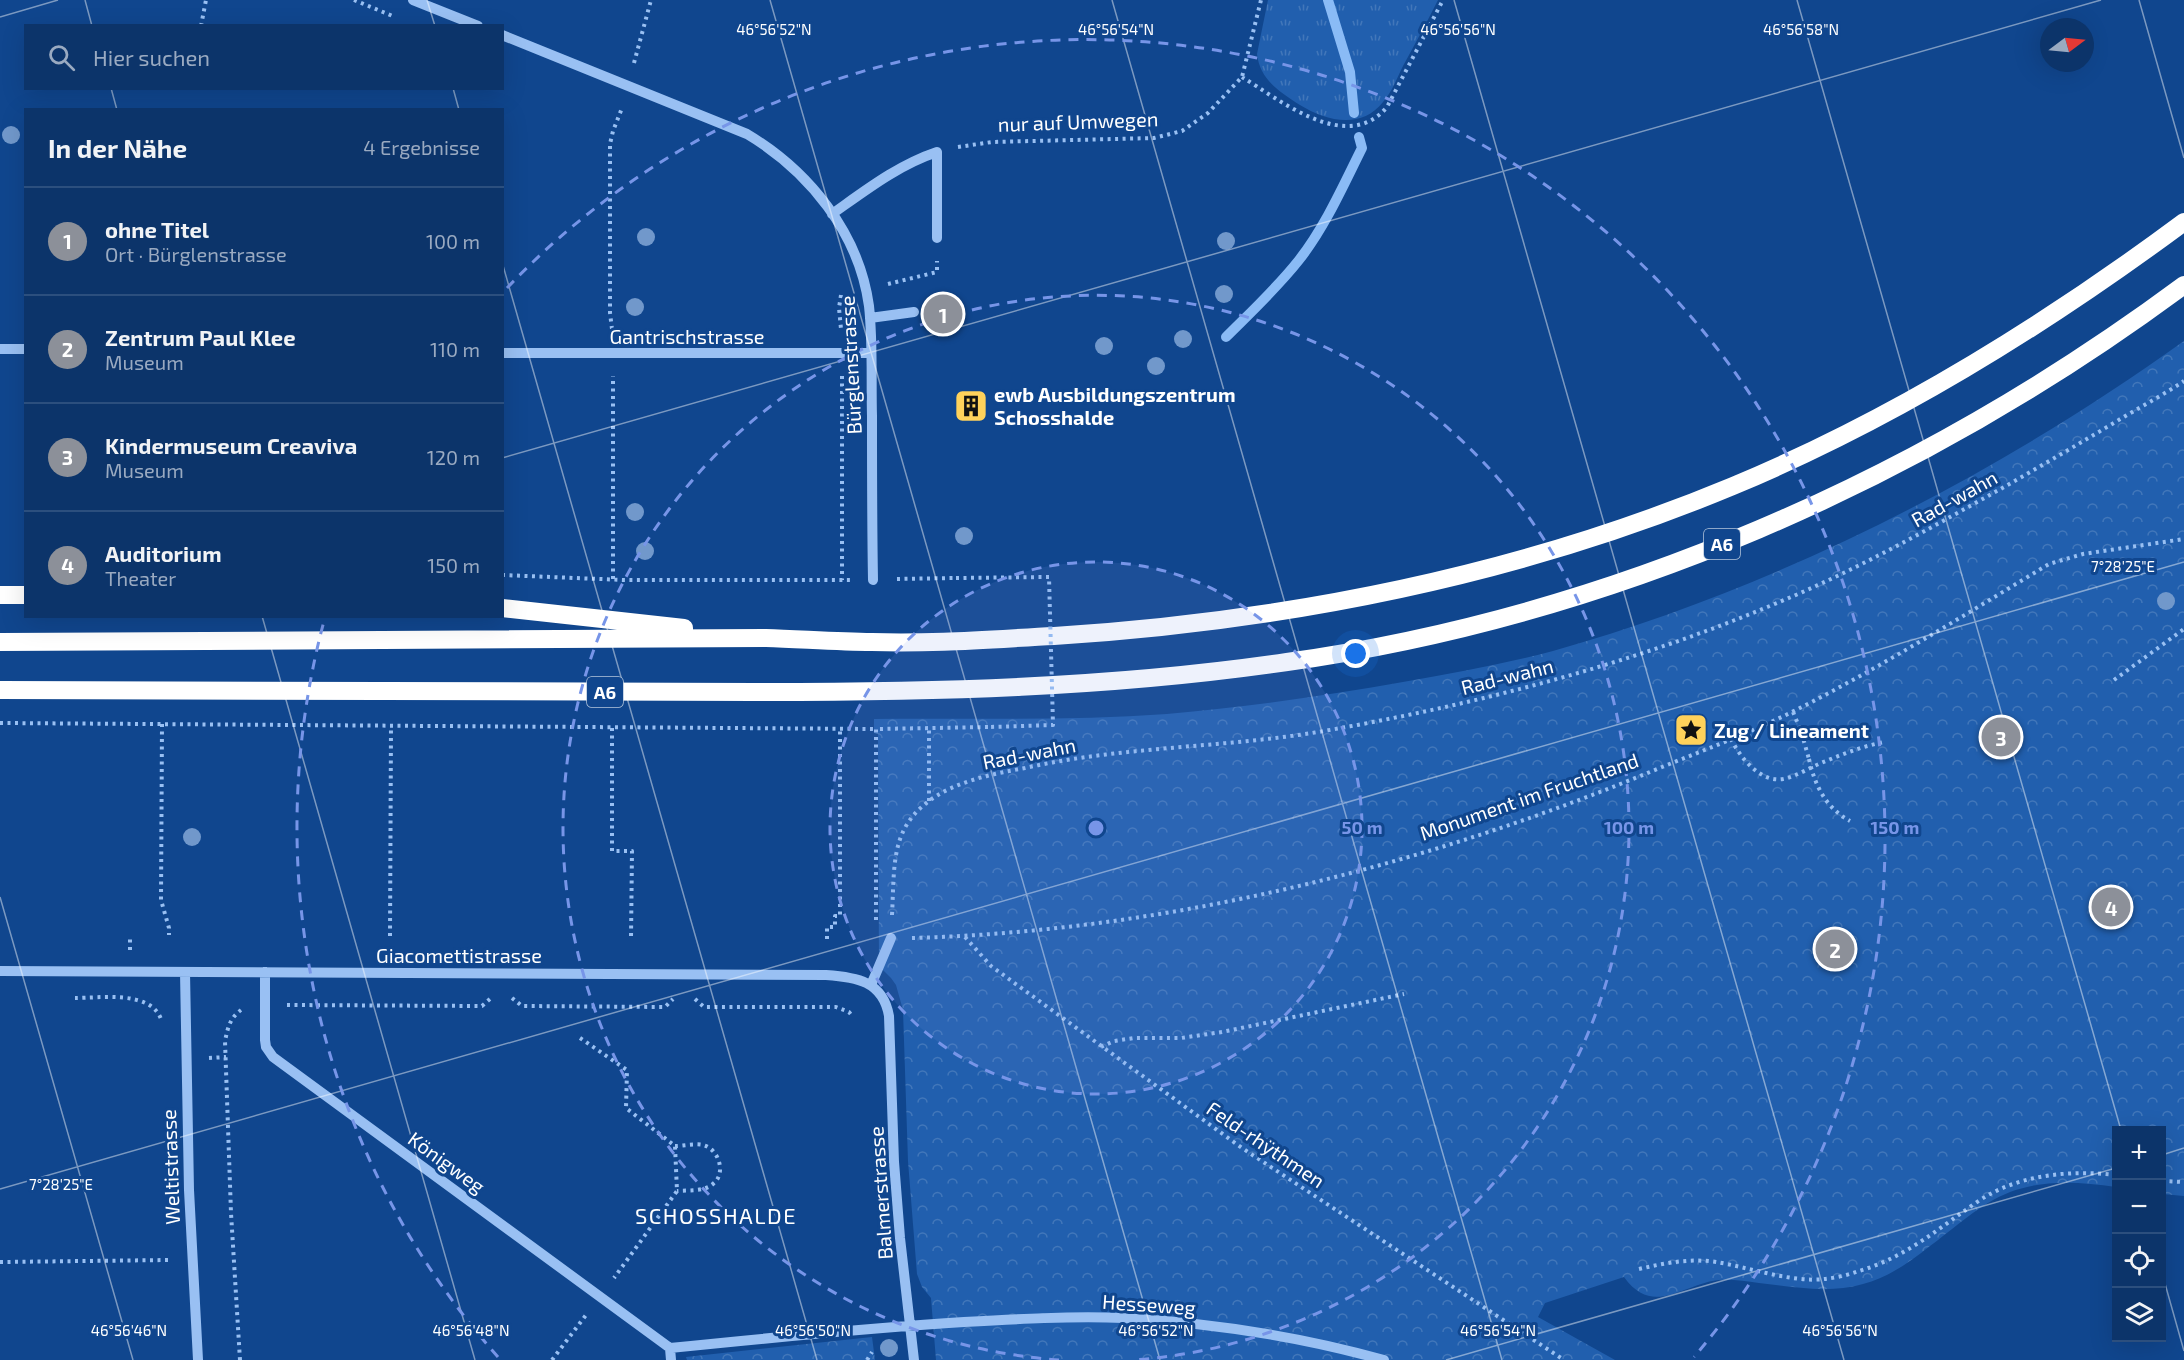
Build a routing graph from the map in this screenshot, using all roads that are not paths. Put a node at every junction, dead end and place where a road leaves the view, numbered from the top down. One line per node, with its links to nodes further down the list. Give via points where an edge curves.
1 (413, 0): 2 (street)
2 (473, 24)
3 (504, 36): 4 (street, Bürglenstrasse, via 757,140 810,183)
4 (832, 214): 6 (street, via 895,170 937,152); 9 (street, Bürglenstrasse, via 854,254)
5 (2184, 222): 18 (highway, A6, via 2014,339 1810,452 1600,536 1516,562 1359,599 1122,632 875,643)
6 (937, 238)
7 (2184, 285): 20 (highway, A6, via 2102,342 1970,424 1890,468 1768,526 1683,560 1528,612 1371,648 1209,673 1000,688 766,692)
8 (914, 312): 9 (street)
9 (870, 318): 13 (street, Bürglenstrasse)
10 (0, 349): 11 (street)
11 (24, 349)
12 (504, 353): 13 (street, Gantrischstrasse)
13 (871, 354): 14 (street, Bürglenstrasse)
14 (873, 580)
15 (0, 595): 16 (highway)
16 (24, 595)
17 (504, 608): 18 (highway)
18 (766, 638): 19 (highway, A6)
19 (0, 642)
20 (0, 690)
21 (891, 938): 25 (street)
22 (0, 971): 23 (street, Giacomettistrasse)
23 (185, 972): 24 (street, Giacomettistrasse); 28 (street, Weltistrasse, via 189,1202)
24 (265, 972): 25 (street, Giacomettistrasse, via 826,975 859,978); 27 (street, Königweg, via 265,1040 273,1057)
25 (871, 985): 26 (street, Balmerstrasse, via 885,1000 890,1023 894,1162)
26 (909, 1324): 27 (street, Hesseweg); 30 (street, Balmerstrasse); 31 (street, Hesseweg, via 1057,1317 1167,1321 1303,1339)
27 (669, 1347): 29 (street)
28 (198, 1360)
29 (671, 1360)
30 (914, 1360)
31 (1384, 1360)

